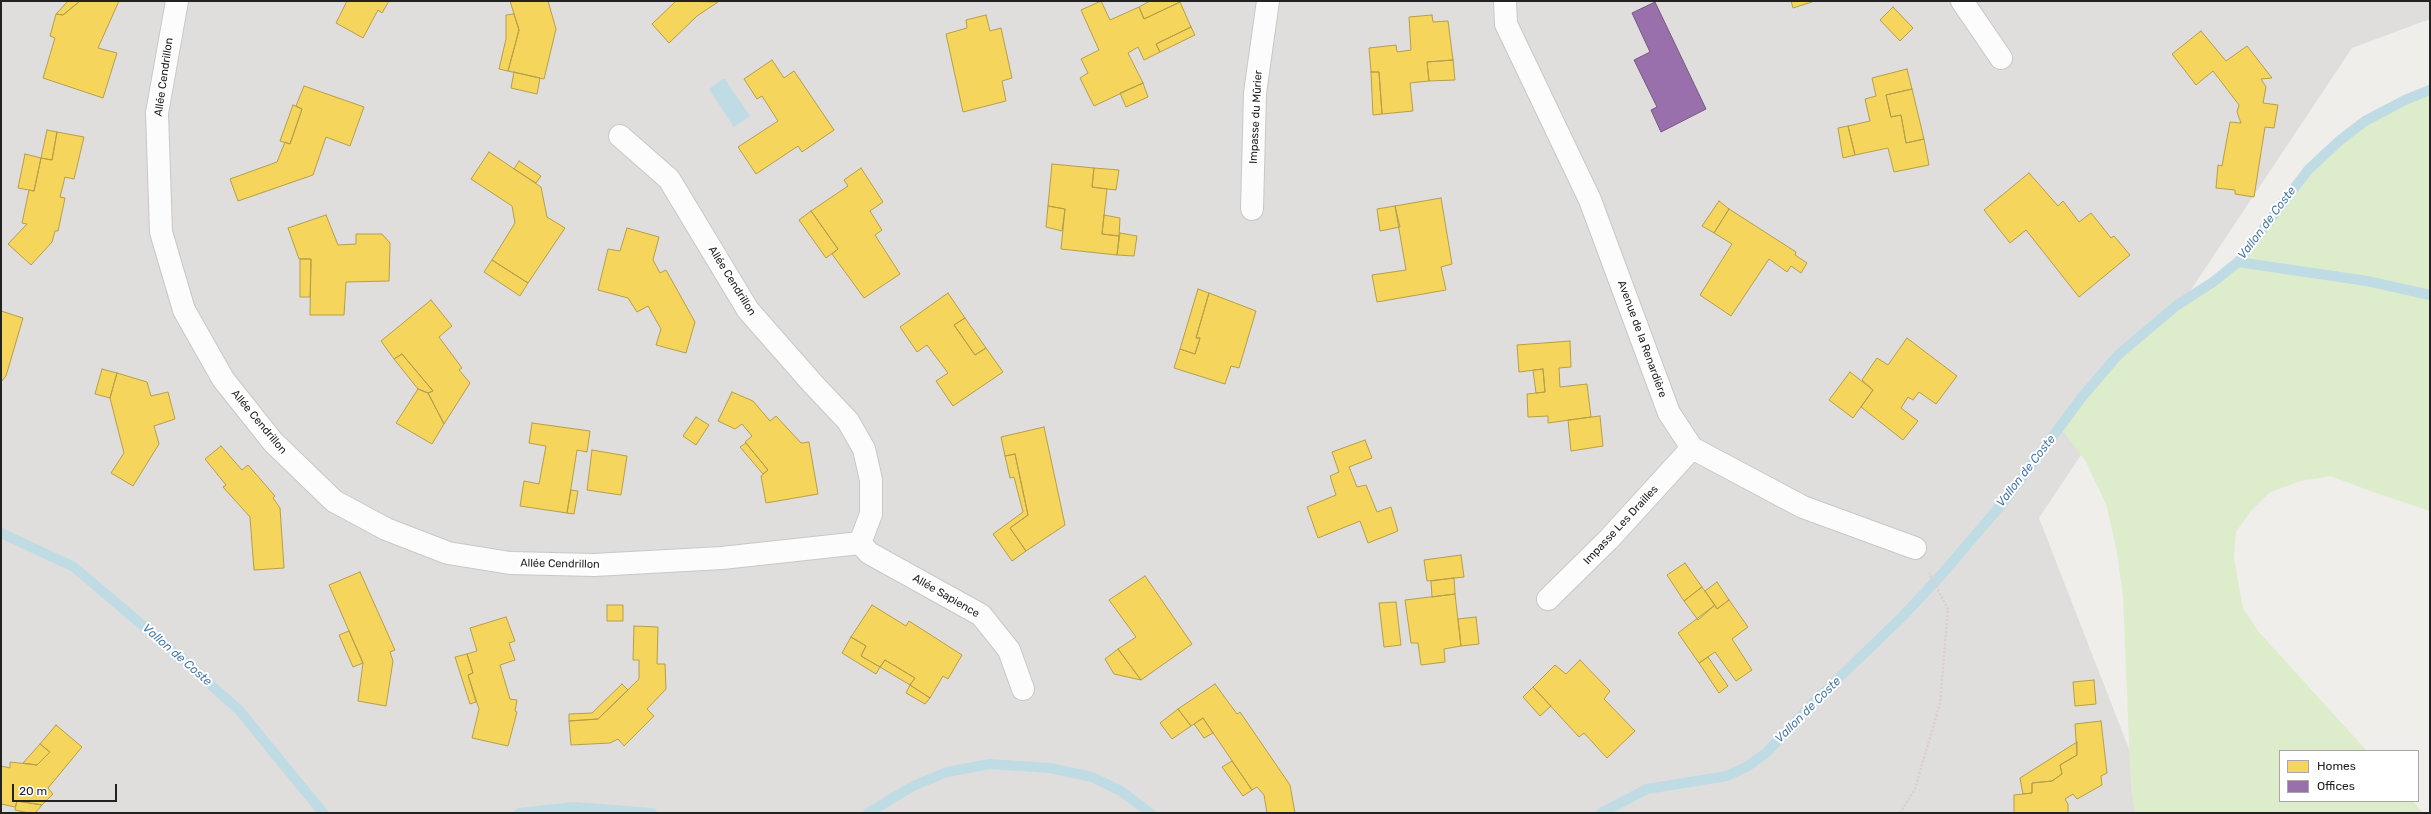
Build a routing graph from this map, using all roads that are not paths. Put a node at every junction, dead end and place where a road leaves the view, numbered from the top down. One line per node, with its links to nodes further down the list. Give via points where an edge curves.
1 (177, 1): 9 (street, Allée Cendrillon, via 158,113 161,232 184,310 223,379 273,442 334,501 386,529 448,553 510,563 594,565 722,558)
2 (1268, 1): 7 (street, Impasse du Mûrier, via 1255,92)
3 (1505, 1): 8 (street, Avenue de la Renardière, via 1506,24 1590,200 1669,413)
4 (1962, 1): 5 (street)
5 (2001, 58)
6 (620, 136): 9 (street, Allée Cendrillon, via 669,179 748,310 848,421 864,449 870,480 871,514)
7 (1252, 209)
8 (1692, 448): 10 (street, Avenue de la Renardière, via 1803,507); 11 (street, Impasse Les Drailles, via 1609,539)
9 (860, 543): 12 (street, Allée Sapience, via 869,553 981,615 1009,650)
10 (1915, 548)
11 (1548, 599)
12 (1023, 689)

